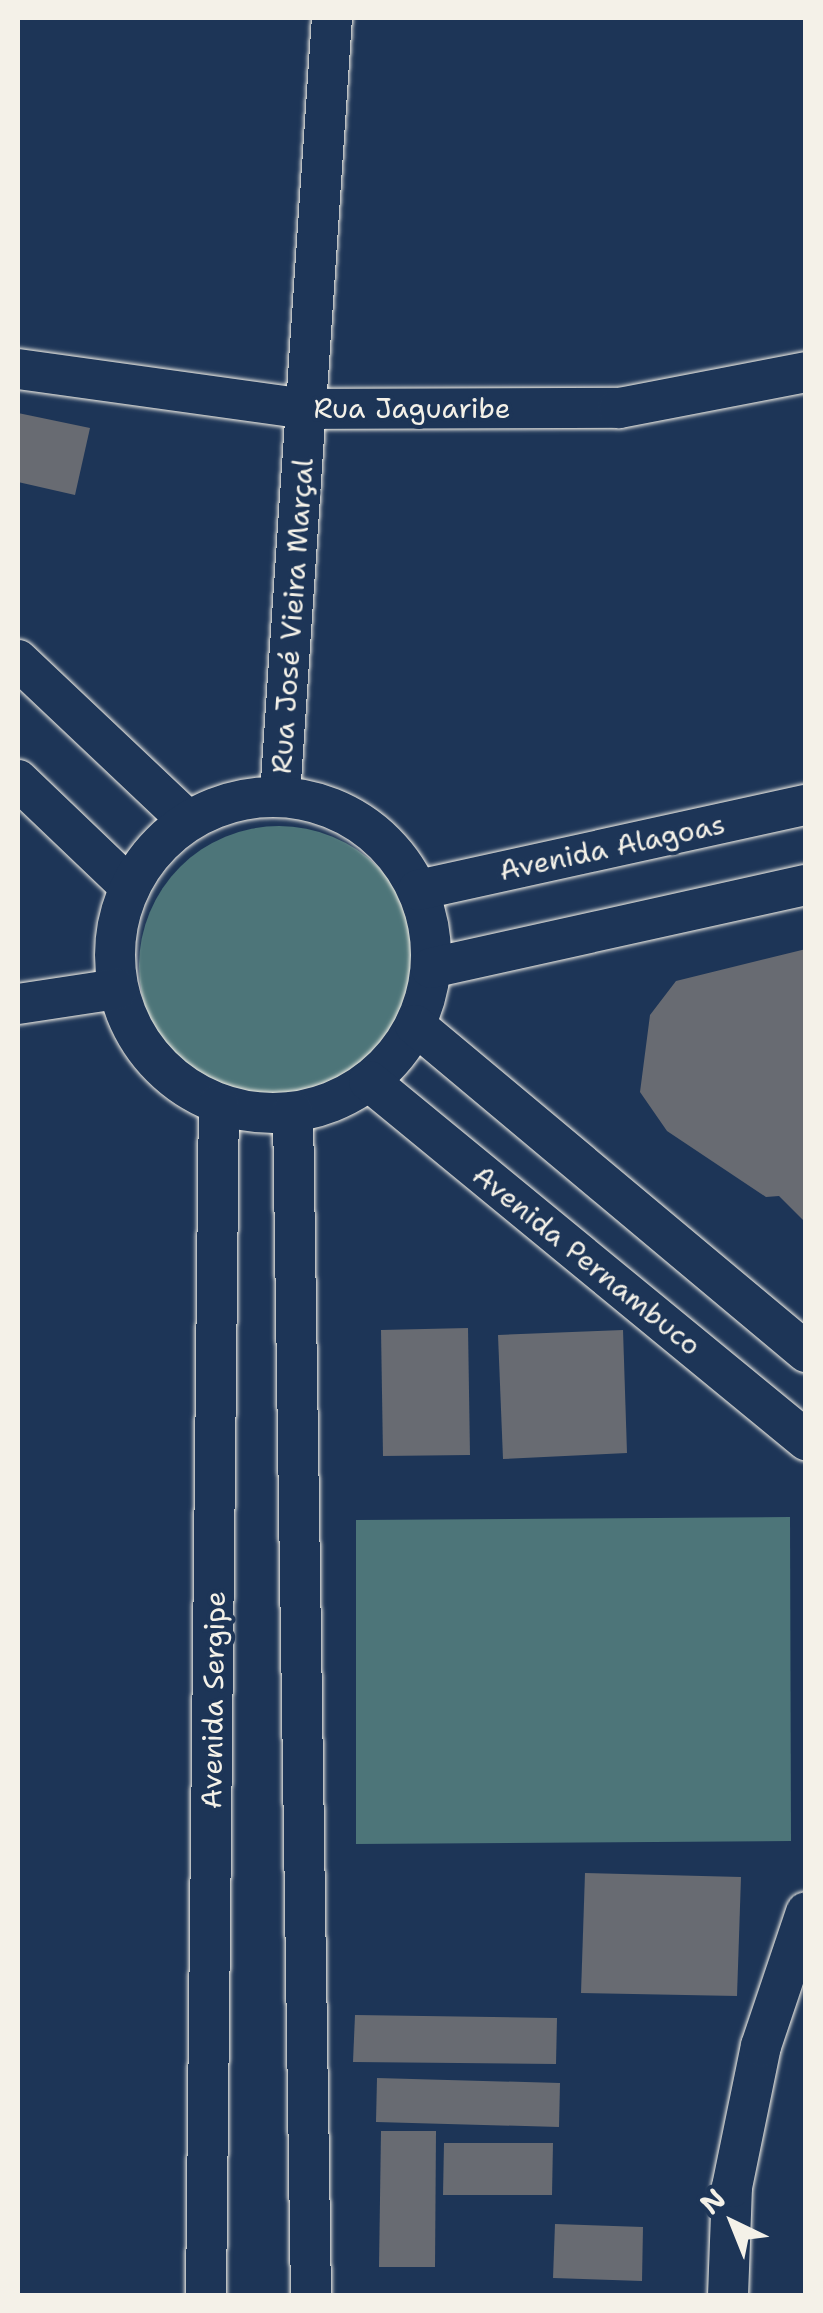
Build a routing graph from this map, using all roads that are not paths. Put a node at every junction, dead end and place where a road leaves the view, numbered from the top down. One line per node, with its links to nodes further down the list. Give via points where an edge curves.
1 (332, 18): 4 (street, Rua José Vieira Marçal)
2 (18, 369): 4 (street, Rua Jaguaribe)
3 (806, 372): 4 (street, Rua Jaguaribe, via 620,408)
4 (306, 409): 7 (street, Rua José Vieira Marçal)
5 (18, 660): 9 (street)
6 (18, 780): 11 (street)
7 (280, 796): 9 (street, via 232,802); 12 (street, via 323,804 362,823 395,852)
8 (806, 805): 12 (street, Avenida Alagoas)
9 (188, 821): 11 (street, via 154,850)
10 (806, 884): 13 (street)
11 (130, 887): 14 (street, via 118,920)
12 (418, 890): 13 (street, via 430,928)
13 (431, 968): 16 (street)
14 (118, 989): 15 (street); 18 (street, via 153,1060)
15 (18, 1004)
16 (415, 1025): 17 (street); 20 (street)
17 (369, 1080): 19 (street, via 333,1101); 21 (street, Avenida Pernambuco)
18 (219, 1104): 19 (street); 23 (street, Avenida Sergipe)
19 (292, 1112): 24 (street)
20 (806, 1352)
21 (806, 1440)
22 (806, 1912): 25 (street, via 761,2046 736,2170)
23 (206, 2296)
24 (311, 2296)
25 (728, 2296)

